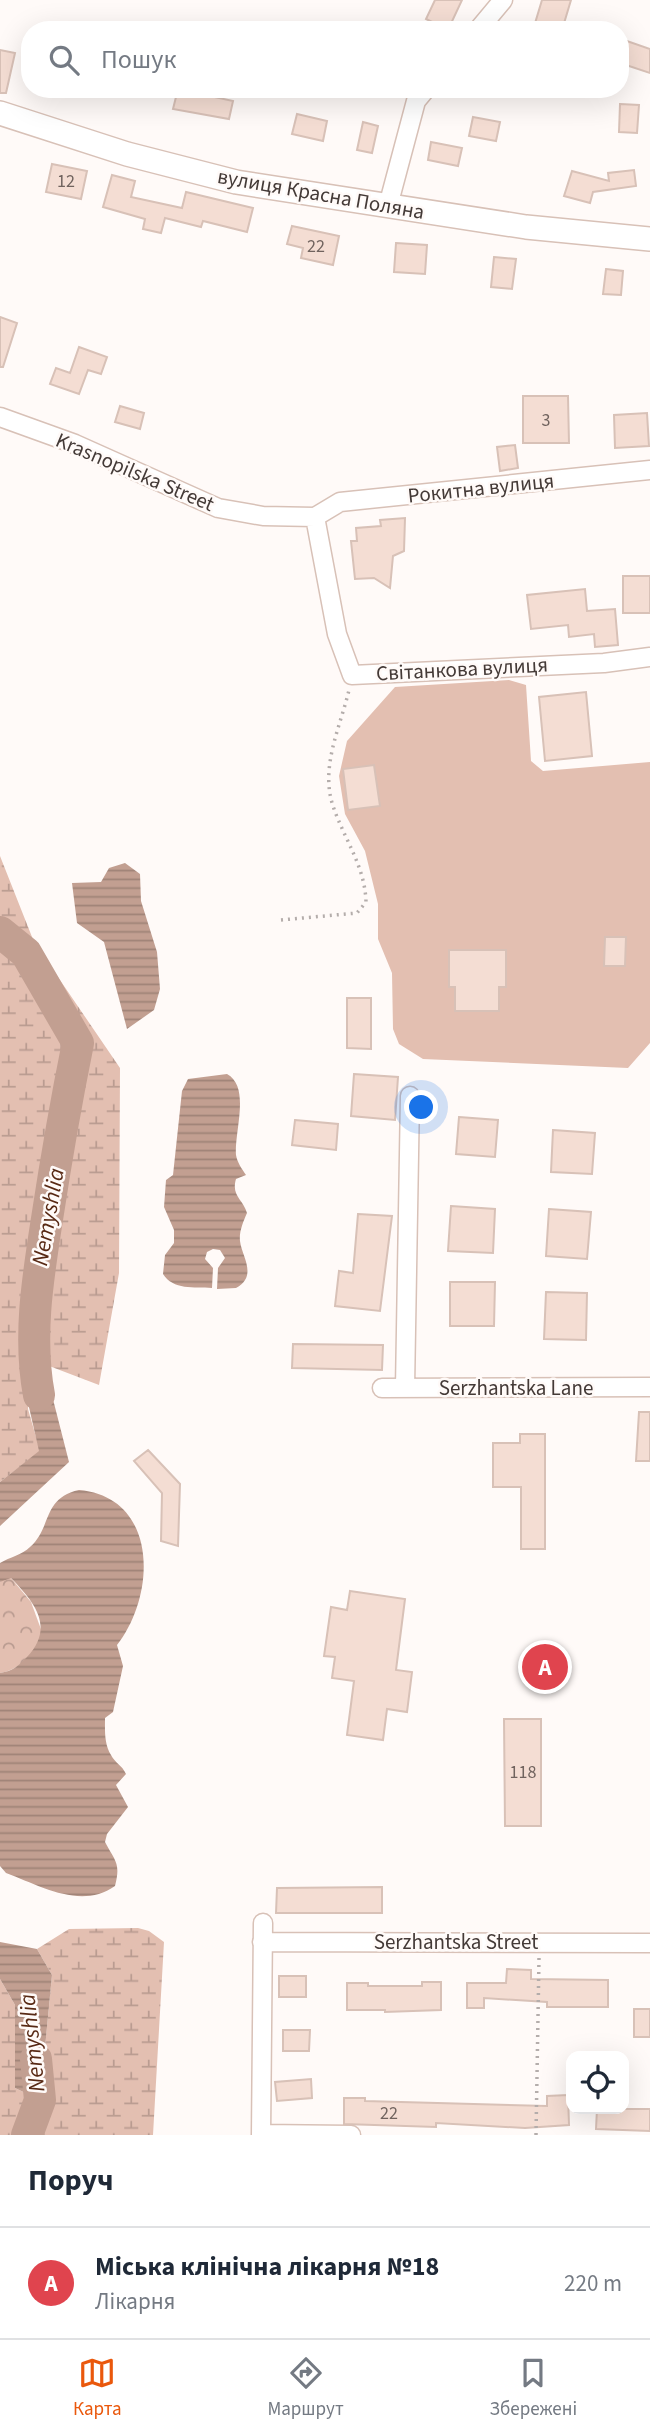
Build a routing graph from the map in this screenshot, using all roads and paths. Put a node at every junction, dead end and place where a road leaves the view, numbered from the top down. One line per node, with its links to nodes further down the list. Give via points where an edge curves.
1 (503, 0): 2 (street)
2 (486, 21)
3 (418, 98): 5 (street)
4 (0, 113): 5 (street, вулиця Красна Поляна, via 127,154 236,182)
5 (388, 206): 6 (street, вулиця Красна Поляна, via 526,227)
6 (650, 239)
7 (0, 417): 9 (street, Krasnopilska Street, via 75,444 218,508 263,516)
8 (650, 470): 9 (street, Рокитна вулиця, via 340,502)
9 (315, 517): 11 (street, Світанкова вулиця, via 337,634)
10 (650, 657): 11 (street, Світанкова вулиця)
11 (352, 675): 12 (path, via 328,764 332,804 361,869 366,902 357,913)
12 (281, 920)
13 (410, 1096): 16 (street)
14 (650, 1387): 16 (street, Serzhantska Lane)
15 (382, 1388): 16 (street, Serzhantska Lane)
16 (405, 1388)
17 (262, 1923): 18 (street)
18 (262, 1942): 19 (street, Serzhantska Street); 21 (street)
19 (540, 1942): 20 (street, Serzhantska Street); 23 (path)
20 (650, 1943)
21 (261, 2135): 22 (street)
22 (351, 2135)
23 (536, 2135)

